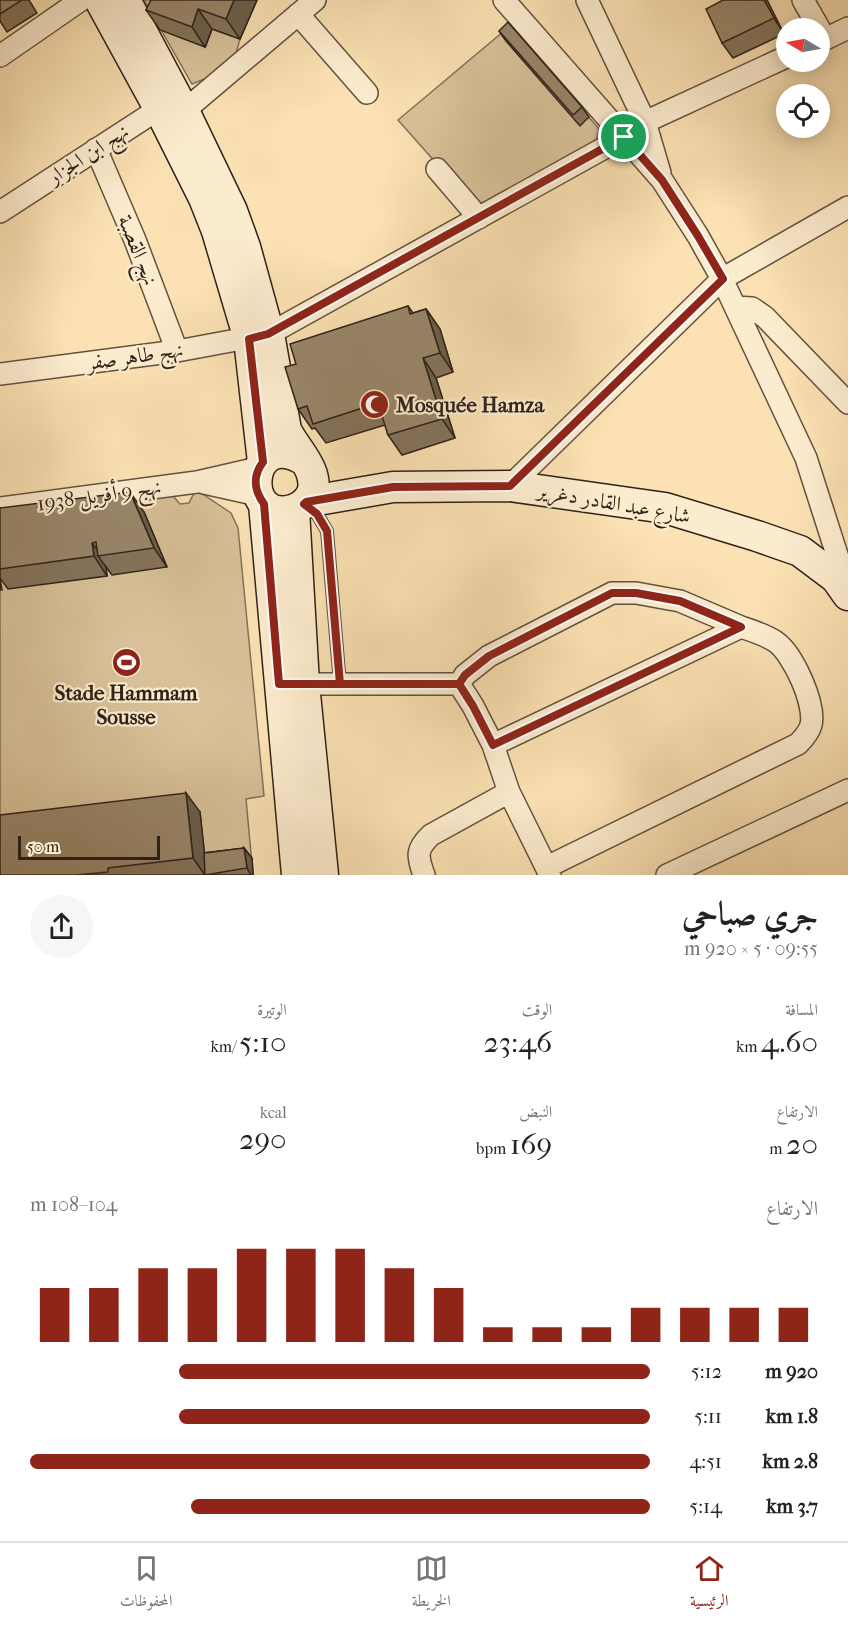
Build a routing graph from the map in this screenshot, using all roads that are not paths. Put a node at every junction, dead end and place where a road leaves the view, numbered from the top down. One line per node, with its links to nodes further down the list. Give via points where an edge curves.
1 (81, 0): 12 (street)
2 (100, 0): 15 (main road)
3 (125, 0): 15 (main road)
4 (315, 0): 8 (street, نهج ابن الجزار)
5 (504, 0): 17 (street)
6 (587, 0): 16 (street)
7 (803, 0): 9 (street)
8 (298, 14): 14 (street); 15 (street, نهج ابن الجزار)
9 (812, 18)
10 (848, 28): 11 (street)
11 (830, 32)
12 (0, 57)
13 (776, 62): 16 (street)
14 (367, 93)
15 (173, 106): 18 (street, نهج ابن الجزار); 26 (main road, via 217,177 232,211 245,247)
16 (645, 122): 20 (street)
17 (624, 137): 20 (street); 23 (street, نهج طاهر صفر)
18 (96, 150): 22 (street, نهج ابن الجزار); 27 (street, نهج القصبة)
19 (437, 169): 23 (street)
20 (662, 180): 24 (street)
21 (848, 207): 24 (street)
22 (0, 212)
23 (479, 218): 26 (street, نهج طاهر صفر)
24 (723, 279): 25 (street); 32 (street)
25 (735, 307): 29 (street, via 752,308 765,317); 36 (street, via 806,458)
26 (259, 337): 27 (street, نهج طاهر صفر); 30 (main road, via 284,423 292,443); 31 (main road)
27 (177, 351): 28 (street, نهج طاهر صفر)
28 (0, 374)
29 (848, 403)
30 (308, 464): 31 (main road, via 294,454 272,455); 33 (main road, شارع عبد القادر دغرير); 34 (main road, via 314,480 312,492)
31 (261, 482): 34 (main road, via 273,510 284,512); 35 (street, نهج 9 أفريل 1938, via 197,482); 39 (main road)
32 (510, 486): 33 (main road, شارع عبد القادر دغرير); 37 (main road, شارع عبد القادر دغرير, via 665,508 757,536 800,551 836,578)
33 (393, 487): 34 (main road, شارع عبد القادر دغرير)
34 (301, 505): 39 (main road); 40 (lane, via 317,514 327,531)
35 (0, 508)
36 (848, 590)
37 (848, 595)
38 (741, 627): 41 (street, via 680,601 612,593 489,656); 42 (street); 45 (street, via 775,642 796,668 812,717 802,740)
39 (292, 684): 40 (street); 46 (main road); 47 (main road)
40 (340, 684): 41 (street)
41 (459, 684): 42 (street)
42 (493, 745): 44 (street)
43 (848, 790): 49 (street)
44 (509, 792): 45 (street); 48 (street, via 423,842 419,859)
45 (548, 871)
46 (297, 875)
47 (323, 875)
48 (424, 875)
49 (667, 875)

